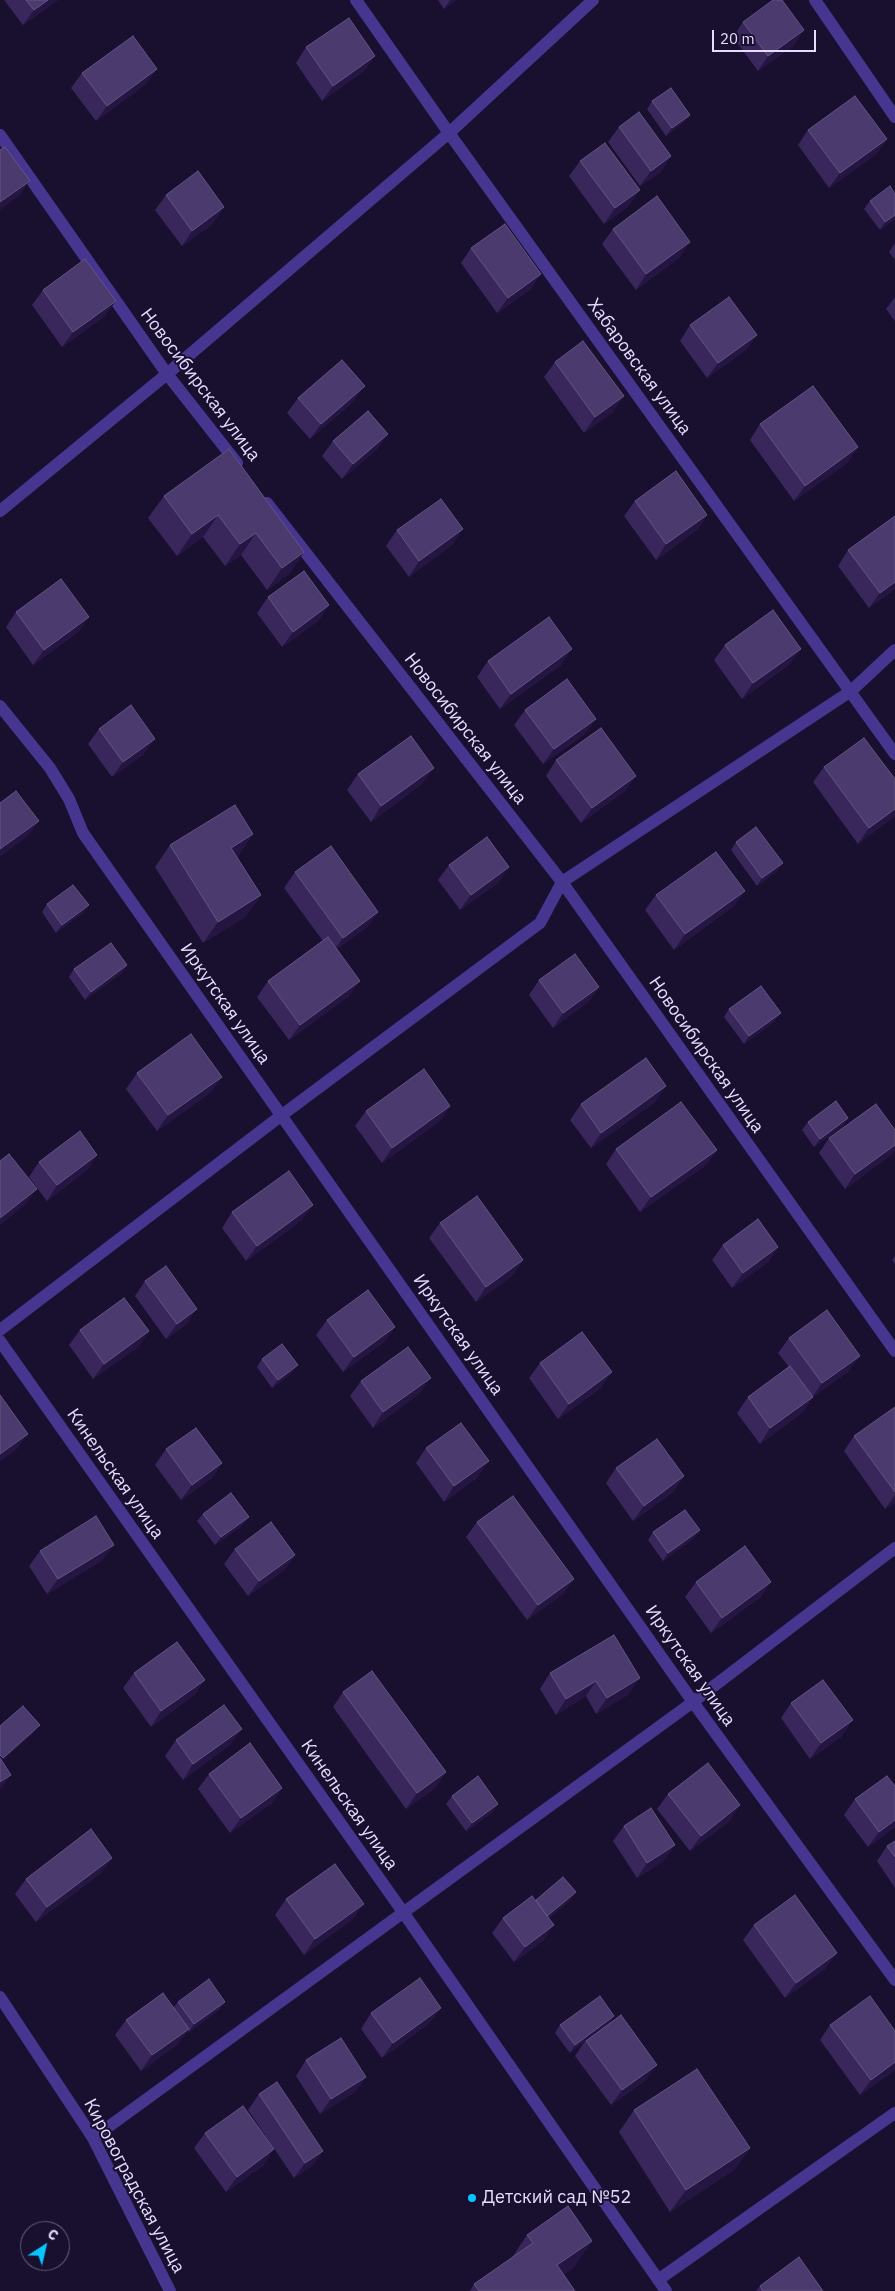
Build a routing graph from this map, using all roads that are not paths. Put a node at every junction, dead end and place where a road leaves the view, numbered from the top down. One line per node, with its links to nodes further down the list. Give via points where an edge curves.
1 (356, 0): 5 (street, Хабаровская улица)
2 (593, 0): 5 (street)
3 (815, 0): 4 (street)
4 (895, 117)
5 (449, 133): 7 (street); 12 (street, Хабаровская улица)
6 (0, 135): 7 (street, Новосибирская улица)
7 (167, 374): 8 (street, Новосибирская улица); 10 (street)
8 (246, 476)
9 (258, 491): 15 (street, Новосибирская улица)
10 (0, 511)
11 (895, 650): 12 (street)
12 (851, 692): 14 (street, Хабаровская улица); 15 (street)
13 (0, 706): 16 (street, Иркутская улица, via 50,768 69,799 83,833)
14 (895, 754)
15 (562, 882): 16 (street, via 540,923); 19 (street, Новосибирская улица)
16 (282, 1115): 17 (street); 21 (street, Иркутская улица)
17 (0, 1330)
18 (0, 1341): 22 (street, Кинельская улица)
19 (895, 1351)
20 (895, 1548): 21 (street)
21 (693, 1702): 22 (street); 23 (street, Иркутская улица)
22 (403, 1912): 26 (street); 27 (street, Кинельская улица)
23 (895, 1980)
24 (0, 1997): 26 (street, Кировоградская улица)
25 (895, 2114): 27 (street)
26 (93, 2138): 28 (street, Кировоградская улица)
27 (658, 2280): 29 (street, Кинельская улица)
28 (170, 2291)
29 (666, 2291)

